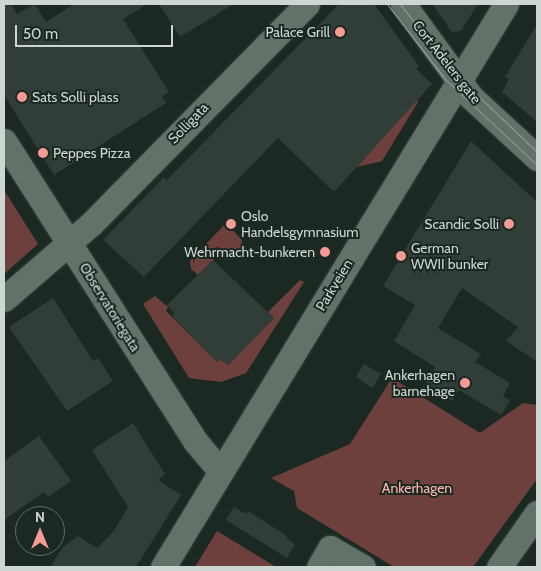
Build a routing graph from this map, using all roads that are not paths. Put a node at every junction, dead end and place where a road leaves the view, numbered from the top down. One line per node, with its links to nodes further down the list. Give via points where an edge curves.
1 (307, 4): 7 (street, Solligata)
2 (403, 4): 4 (street, Cort Adelers gate)
3 (506, 4): 4 (street, Parkveien)
4 (459, 82): 6 (street, Cort Adelers gate, via 475,102); 9 (street, Parkveien)
5 (4, 141): 7 (street, Observatoriegata)
6 (537, 158)
7 (70, 243): 8 (street, Solligata); 9 (street, Observatoriegata, via 199,447)
8 (4, 299)
9 (220, 472): 12 (street, Parkveien)
10 (537, 513): 14 (street)
11 (324, 558): 13 (street)
12 (163, 567)
13 (363, 567)
14 (499, 567)

